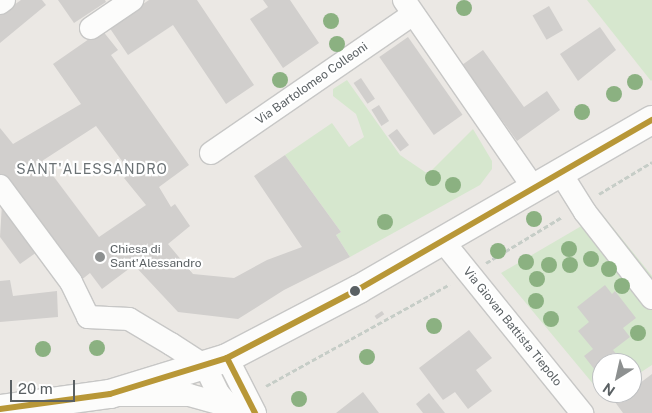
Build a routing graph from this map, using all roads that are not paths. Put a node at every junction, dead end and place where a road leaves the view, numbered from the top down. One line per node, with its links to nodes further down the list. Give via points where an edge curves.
1 (4, 0): 3 (street)
2 (132, 0): 5 (street)
3 (0, 3)
4 (408, 7): 7 (street, Via Bartolomeo Colleoni); 10 (street, Via Bartolomeo Colleoni)
5 (91, 28)
6 (650, 120): 8 (main road)
7 (211, 153)
8 (560, 172): 10 (main road); 12 (street)
9 (0, 186): 13 (street, via 71,282 88,317 129,319)
10 (533, 188): 11 (main road)
11 (442, 240): 13 (main road, via 281,332); 17 (street, Via Giovan Battista Tiepolo)
12 (652, 298)
13 (216, 362): 14 (main road); 15 (street, via 218,393)
14 (110, 394): 15 (street, via 189,396); 16 (main road)
15 (241, 407)
16 (0, 409)
17 (582, 413)

